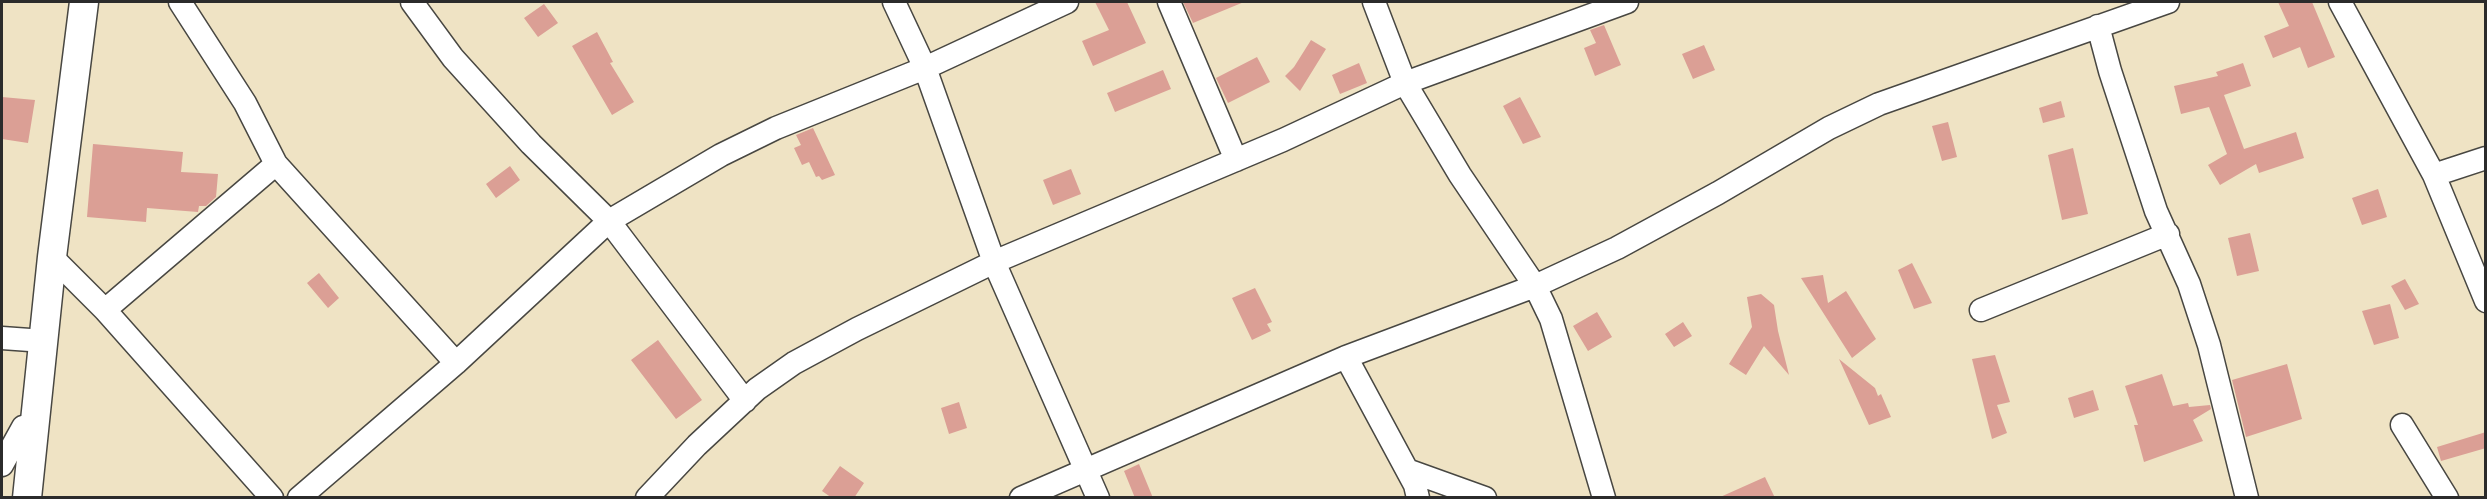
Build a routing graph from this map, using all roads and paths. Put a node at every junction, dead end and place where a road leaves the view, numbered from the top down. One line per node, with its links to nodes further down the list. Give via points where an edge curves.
1 (84, 2): 20 (street)
2 (180, 2): 16 (street, via 245,103)
3 (412, 2): 18 (street, via 453,58 531,144)
4 (894, 2): 12 (street)
5 (1067, 2): 12 (street)
6 (1168, 2): 15 (street)
7 (1374, 2): 13 (street)
8 (1627, 2): 13 (street)
9 (2168, 2): 11 (street)
10 (2340, 2): 17 (street)
11 (2098, 26): 19 (street, via 2156,212); 22 (street, via 1879,104 1627,242)
12 (925, 68): 18 (street, via 766,132); 21 (street)
13 (1405, 83): 15 (street); 22 (street, via 1460,175)
14 (2486, 158): 17 (street)
15 (1236, 160): 21 (street)
16 (276, 164): 24 (street); 29 (street)
17 (2434, 175): 23 (street)
18 (609, 221): 29 (street); 30 (street)
19 (2168, 234): 25 (street); 45 (street, via 2209,345)
20 (52, 257): 24 (street); 27 (street)
21 (994, 262): 30 (street, via 794,363); 34 (street)
22 (1535, 285): 28 (street); 44 (street, via 1551,319)
23 (2486, 301)
24 (105, 310): 37 (street)
25 (1982, 310)
26 (2, 338): 27 (street)
27 (44, 341): 31 (street)
28 (1346, 357): 34 (street); 35 (street)
29 (456, 363): 38 (street)
30 (745, 401): 39 (street)
31 (36, 424): 33 (street, via 23,427); 36 (street)
32 (2402, 424): 46 (street)
33 (2, 465)
34 (1084, 470): 40 (street); 41 (street)
35 (1407, 470): 42 (street); 43 (street)
36 (27, 498)
37 (272, 498)
38 (298, 498)
39 (647, 498)
40 (1021, 498)
41 (1098, 498)
42 (1418, 498)
43 (1485, 498)
44 (1604, 498)
45 (2247, 498)
46 (2446, 498)

